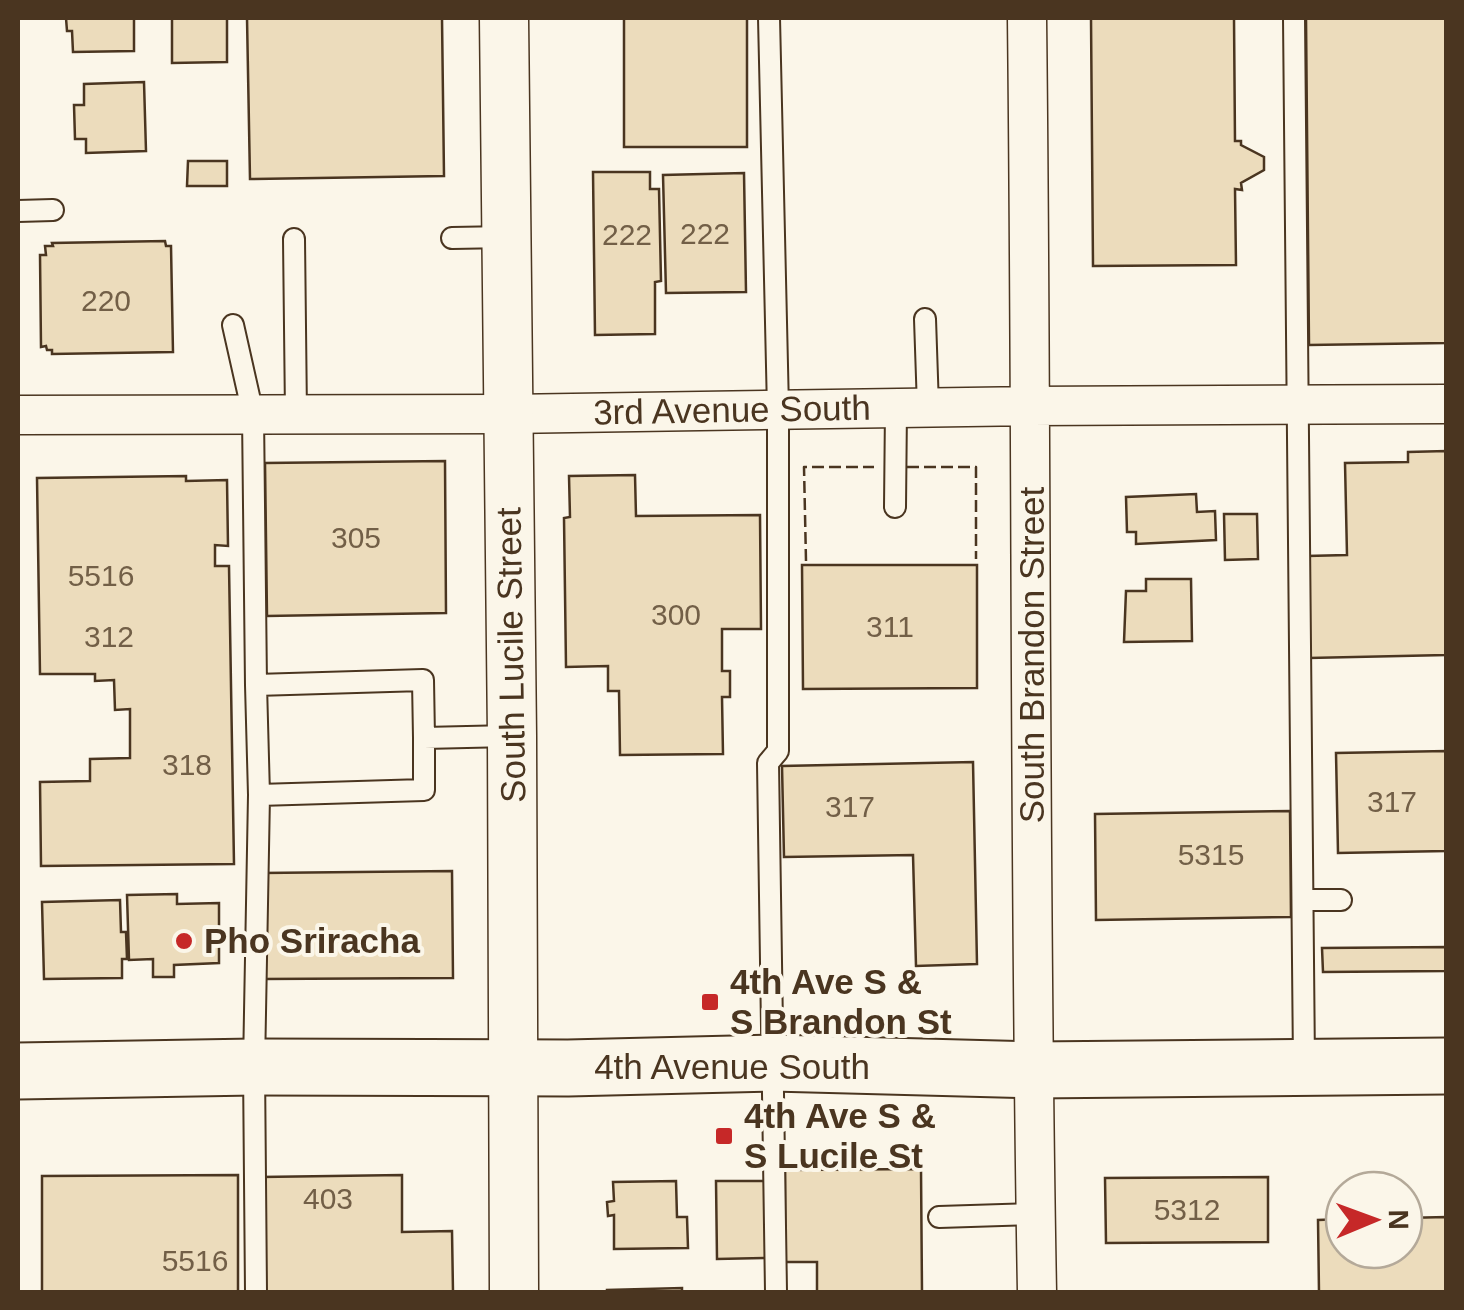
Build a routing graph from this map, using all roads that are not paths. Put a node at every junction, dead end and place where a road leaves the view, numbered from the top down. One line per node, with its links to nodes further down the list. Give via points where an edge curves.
1 (504, 18): 8 (street, South Lucile Street)
2 (769, 18): 16 (lane)
3 (1027, 18): 14 (street, South Brandon Street)
4 (1294, 18): 12 (lane)
5 (52, 210): 6 (lane)
6 (18, 211)
7 (452, 238): 8 (lane)
8 (507, 238): 19 (street, South Lucile Street)
9 (294, 239): 18 (lane)
10 (925, 319): 15 (lane)
11 (233, 326): 17 (lane)
12 (1298, 404): 13 (street, 3rd Avenue South); 14 (street, 3rd Avenue South); 26 (lane)
13 (1446, 404)
14 (1031, 406): 15 (street, 3rd Avenue South); 33 (street, South Brandon Street)
15 (912, 408): 16 (street, 3rd Avenue South); 21 (lane)
16 (778, 409): 19 (street, 3rd Avenue South); 28 (lane, via 778,750 768,763)
17 (253, 414): 18 (street, 3rd Avenue South); 20 (street, 3rd Avenue South); 22 (lane)
18 (296, 414): 19 (street, 3rd Avenue South)
19 (508, 414): 23 (street, South Lucile Street)
20 (18, 415)
21 (895, 508)
22 (256, 684): 24 (lane, via 423,680); 25 (lane)
23 (512, 736): 24 (lane); 32 (street, South Lucile Street)
24 (424, 738): 25 (lane, via 424,790)
25 (259, 795): 30 (lane)
26 (1303, 900): 27 (lane); 31 (lane)
27 (1342, 900)
28 (773, 1064): 32 (main road, 4th Avenue South); 33 (main road, 4th Avenue South); 39 (lane)
29 (1446, 1066): 31 (main road, 4th Avenue South)
30 (254, 1067): 32 (main road, 4th Avenue South); 34 (main road, 4th Avenue South); 37 (lane)
31 (1304, 1068): 33 (main road, 4th Avenue South)
32 (513, 1069): 38 (street, South Lucile Street)
33 (1033, 1070): 35 (street, South Brandon Street)
34 (18, 1071)
35 (1036, 1214): 36 (lane); 40 (street, South Brandon Street)
36 (939, 1217)
37 (256, 1292)
38 (514, 1292)
39 (776, 1292)
40 (1037, 1292)

